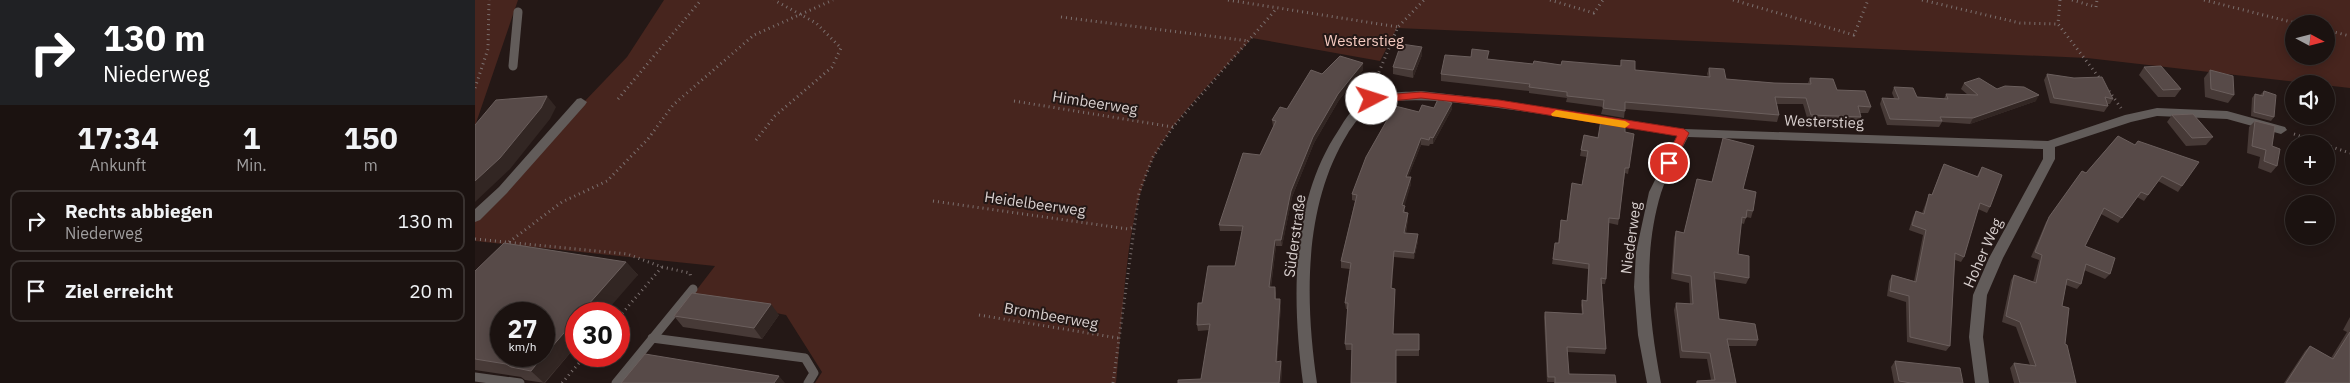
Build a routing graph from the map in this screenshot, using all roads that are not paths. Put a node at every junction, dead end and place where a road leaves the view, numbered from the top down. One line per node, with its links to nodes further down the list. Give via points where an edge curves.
1 (518, 12): 2 (lane)
2 (513, 66)
3 (581, 102): 8 (street)
4 (1368, 102): 6 (street, Westerstieg, via 1421,95); 15 (street, Süderstraße, via 1347,125 1333,149 1315,196 1304,265 1304,337)
5 (2281, 130): 7 (street, Westerstieg, via 2227,115 2157,112)
6 (1684, 133): 7 (street, Westerstieg); 16 (street, Niederweg, via 1655,192 1643,252 1641,287)
7 (2049, 145): 17 (street, Hoher Weg, via 2049,159 2000,250 1980,295 1976,337)
8 (475, 217)
9 (693, 289): 10 (lane)
10 (652, 338): 13 (lane); 14 (lane, via 805,358 814,373)
11 (476, 375): 12 (lane)
12 (520, 383)
13 (616, 383)
14 (808, 383)
15 (1310, 383)
16 (1653, 383)
17 (1982, 383)

